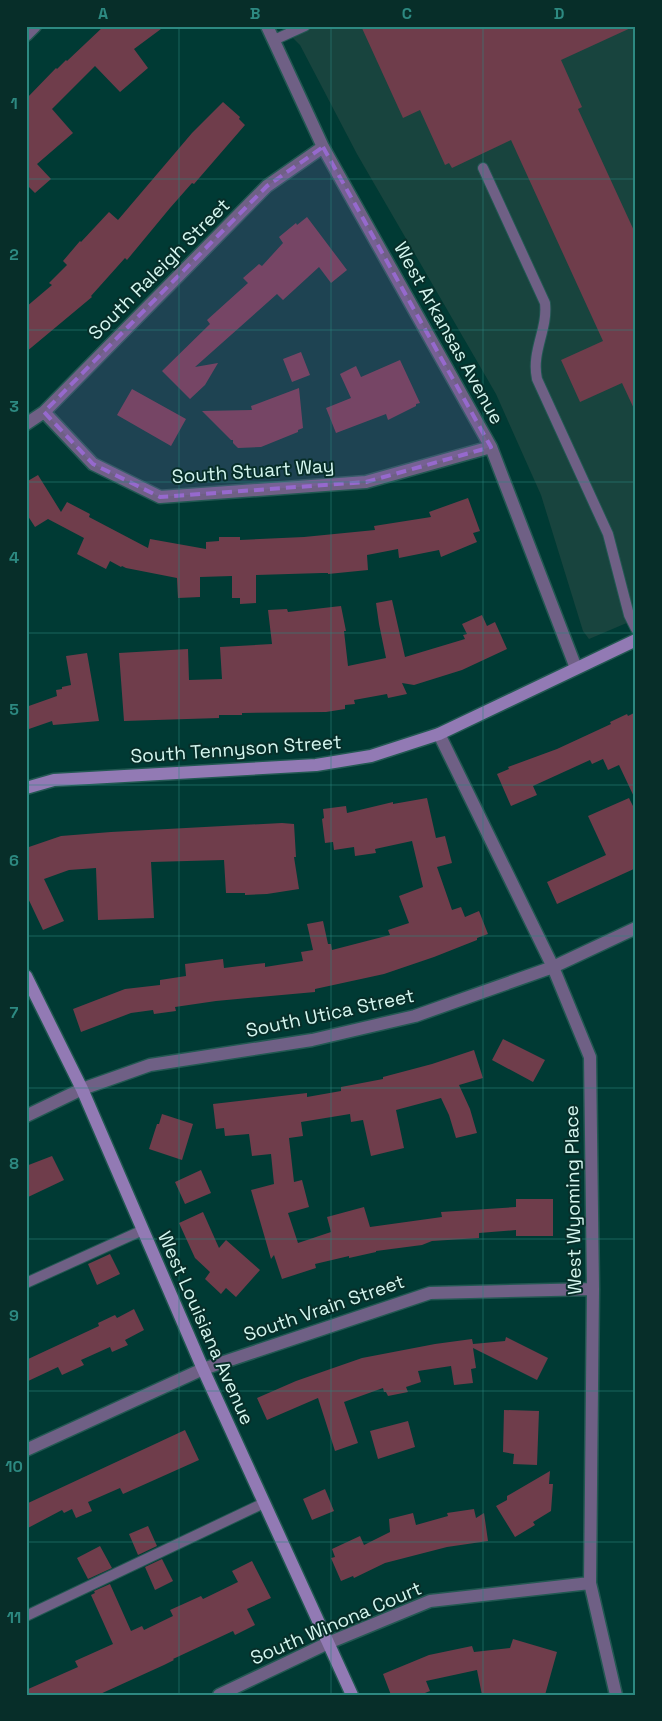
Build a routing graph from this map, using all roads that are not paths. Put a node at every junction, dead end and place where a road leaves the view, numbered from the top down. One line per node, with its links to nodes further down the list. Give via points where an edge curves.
1 (35, 26): 4 (street)
2 (267, 26): 5 (street, West Arkansas Avenue)
3 (305, 26): 5 (lane)
4 (26, 34)
5 (274, 40): 6 (street, West Arkansas Avenue)
6 (324, 147): 8 (street, South Raleigh Street, via 267,186); 10 (street, West Arkansas Avenue)
7 (483, 168): 11 (lane, via 545,303 545,319 535,356 536,379 608,534 629,615)
8 (44, 412): 9 (street, South Raleigh Street); 10 (street, South Stuart Way, via 93,464 160,497 366,482)
9 (26, 424)
10 (491, 447): 13 (street, West Arkansas Avenue)
11 (636, 629)
12 (636, 640): 13 (street, South Tennyson Street)
13 (576, 668): 14 (street, South Tennyson Street)
14 (439, 734): 15 (street, South Tennyson Street, via 371,756 316,765 54,780); 17 (street, West Wyoming Place)
15 (26, 788)
16 (636, 928): 17 (street, South Utica Street)
17 (553, 967): 19 (street, South Utica Street, via 415,1016 312,1040 150,1065); 23 (street, West Wyoming Place, via 590,1057)
18 (26, 976): 19 (street, West Louisiana Avenue)
19 (82, 1089): 20 (street, South Utica Street); 21 (street, West Louisiana Avenue)
20 (26, 1116)
21 (143, 1230): 22 (lane); 24 (street, West Louisiana Avenue)
22 (26, 1284)
23 (594, 1288): 24 (street, South Vrain Street, via 430,1293); 27 (street, West Wyoming Place)
24 (203, 1369): 25 (street, South Vrain Street); 26 (street, West Louisiana Avenue)
25 (26, 1450)
26 (264, 1503): 28 (lane); 29 (street, West Louisiana Avenue)
27 (590, 1583): 29 (street, South Winona Court, via 430,1601); 32 (street, West Wyoming Place)
28 (26, 1616)
29 (328, 1643): 30 (street, South Winona Court); 31 (street, West Louisiana Avenue)
30 (219, 1695)
31 (352, 1695)
32 (616, 1695)

